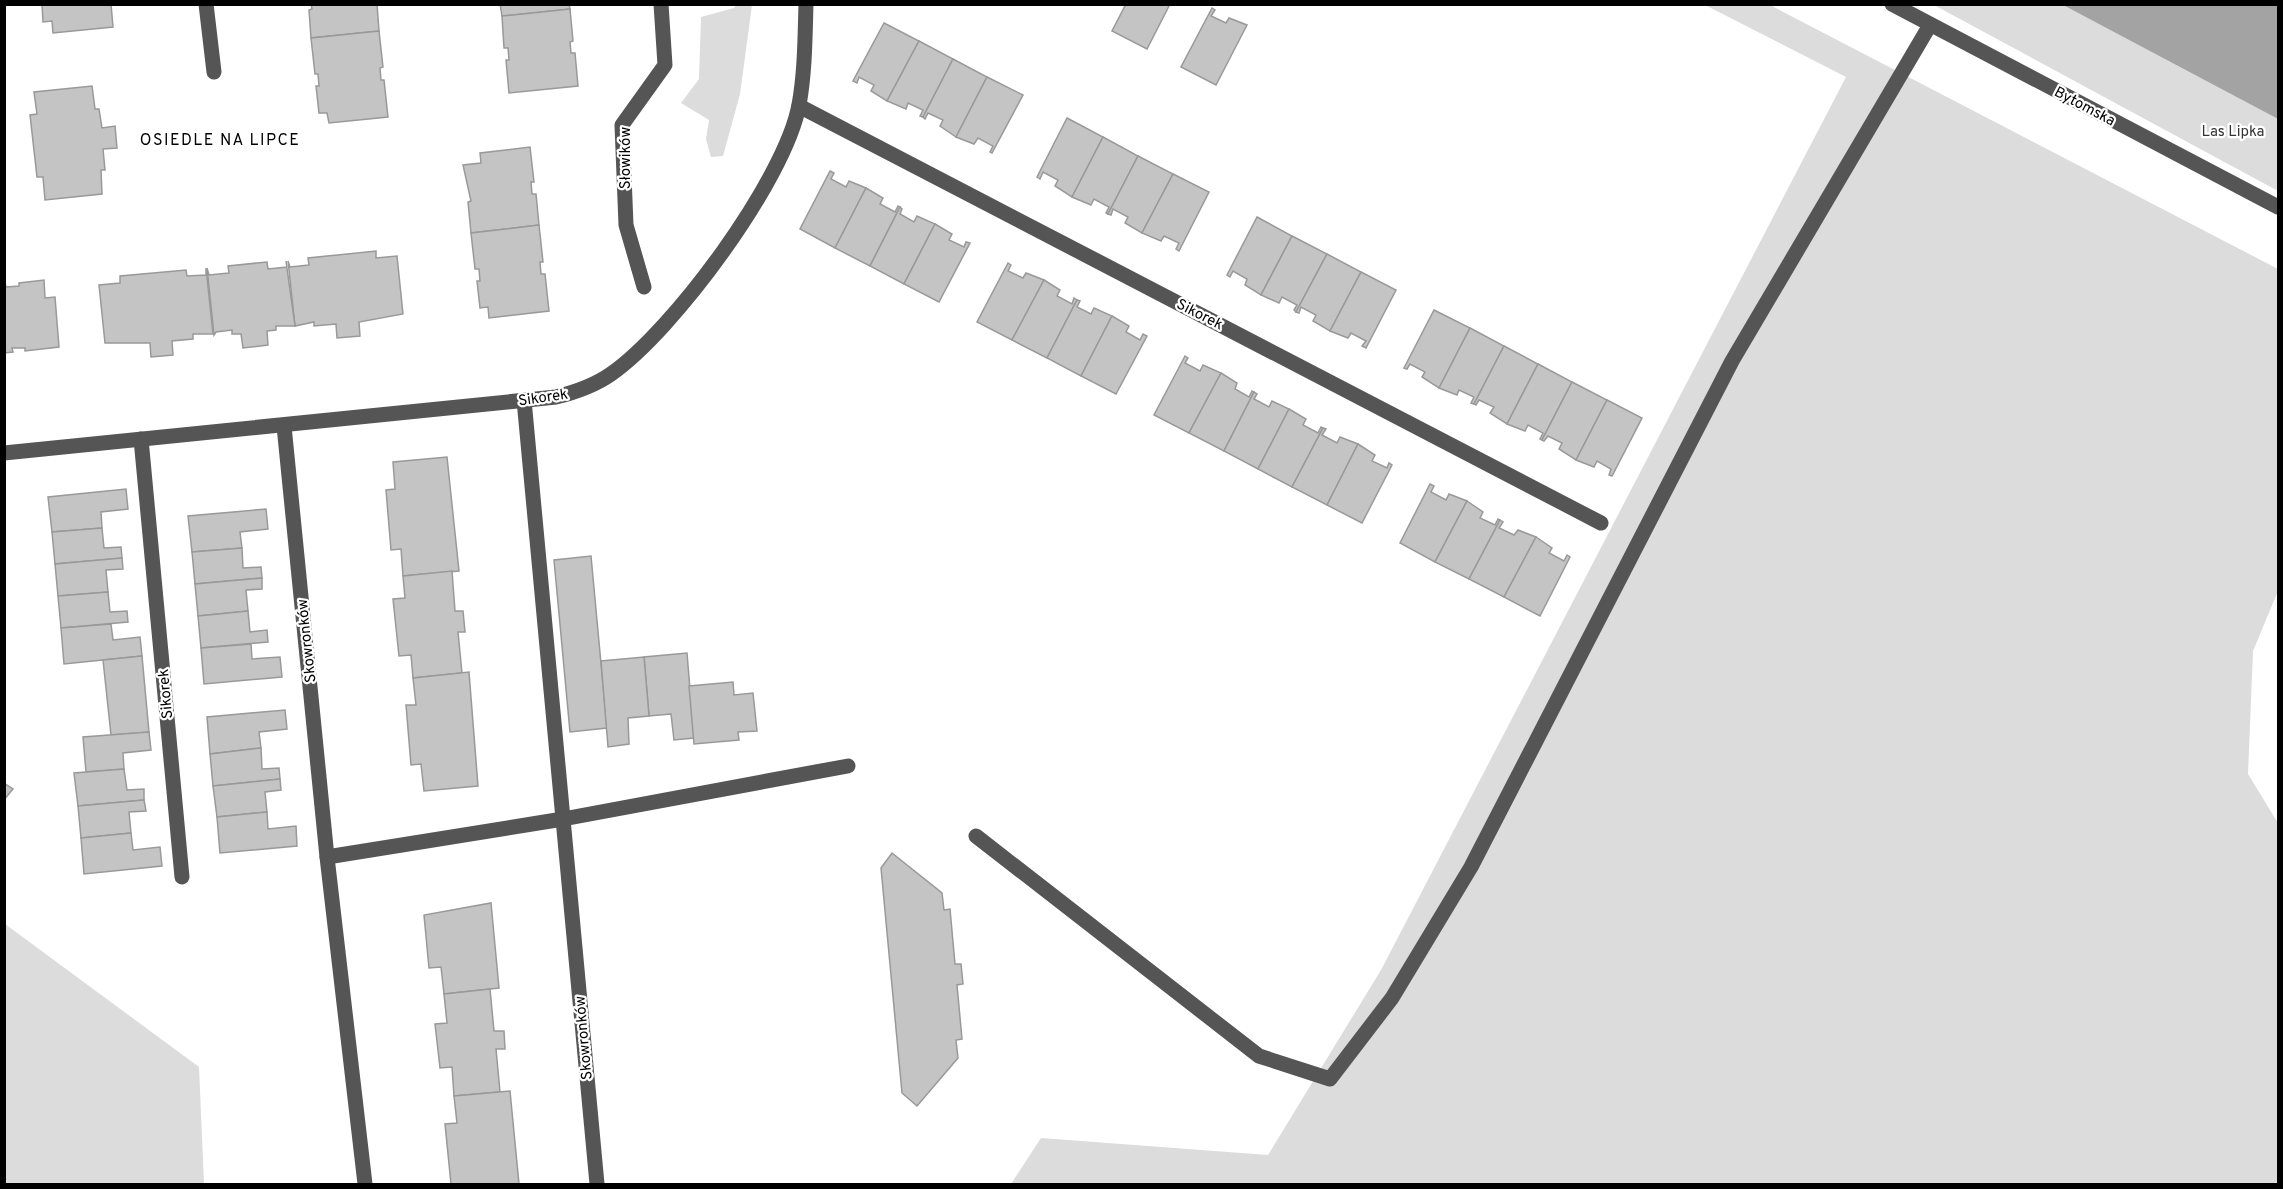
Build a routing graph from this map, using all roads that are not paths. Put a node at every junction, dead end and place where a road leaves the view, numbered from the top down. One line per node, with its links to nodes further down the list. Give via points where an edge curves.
1 (206, 4): 6 (street)
2 (660, 4): 9 (street, Słowików, via 665,64 622,125 626,225)
3 (806, 4): 7 (street, Sikorek)
4 (1892, 4): 5 (street, Bytomska)
5 (1930, 25): 8 (street, Bytomska); 17 (street, via 1732,361 1471,867 1392,998 1330,1079 1259,1056)
6 (214, 72)
7 (799, 106): 10 (street, Sikorek, via 782,154 725,249 649,342 610,375 579,392); 14 (street, Sikorek)
8 (2278, 207)
9 (644, 286)
10 (524, 400): 11 (street, Sikorek); 16 (street, Skowronków)
11 (284, 426): 12 (street, Sikorek); 18 (street, Skowronków)
12 (141, 439): 13 (street, Sikorek); 19 (street, Sikorek)
13 (4, 453)
14 (1601, 523)
15 (848, 766): 16 (street)
16 (563, 819): 18 (street); 21 (street, Skowronków)
17 (976, 836)
18 (327, 857): 20 (street, Skowronków)
19 (182, 877)
20 (365, 1185)
21 (597, 1185)

